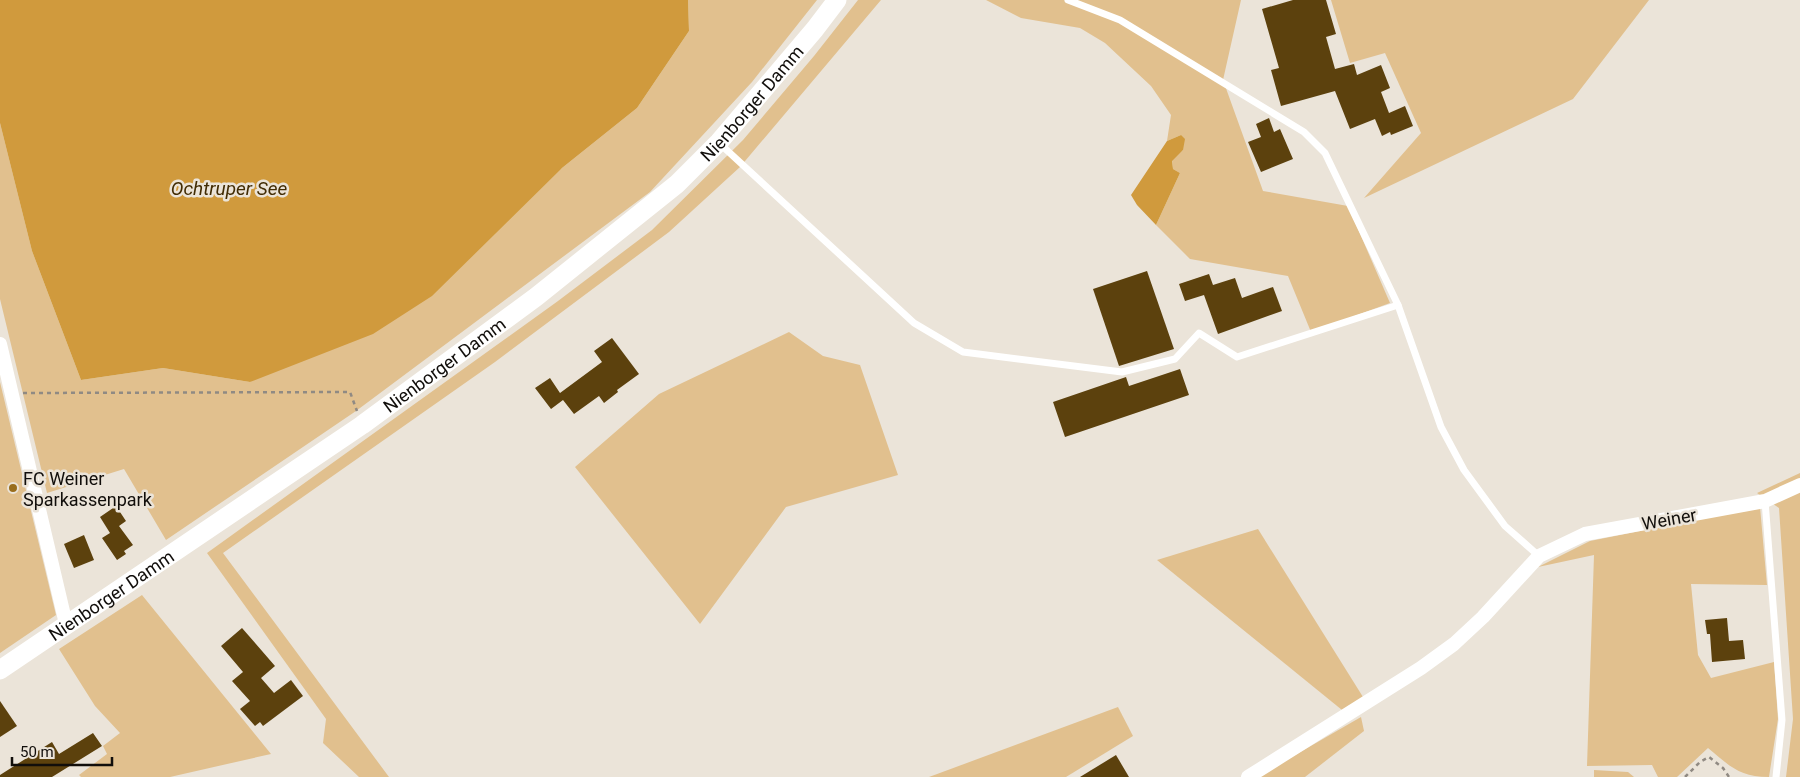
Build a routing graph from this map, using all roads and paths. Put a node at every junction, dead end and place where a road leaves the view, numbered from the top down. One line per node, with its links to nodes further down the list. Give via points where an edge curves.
1 (837, 0): 3 (main road, Nienborger Damm)
2 (1068, 0): 4 (lane, via 1120,20 1304,132 1325,153)
3 (719, 142): 4 (lane, via 914,322 963,352 1122,372 1175,359 1199,333 1238,357); 7 (main road, Nienborger Damm, via 676,184 536,297)
4 (1398, 305): 10 (lane, via 1441,427 1464,470 1505,526)
5 (0, 344): 6 (street)
6 (12, 393): 7 (path, via 350,392); 11 (street)
7 (362, 425): 11 (main road, Nienborger Damm)
8 (1800, 485): 9 (street, Weiner)
9 (1765, 501): 10 (street, Weiner, via 1585,534); 16 (lane, via 1782,720)
10 (1539, 556): 13 (street, via 1454,644)
11 (66, 624): 12 (main road, Nienborger Damm)
12 (0, 670)
13 (1248, 777)
14 (1685, 777): 15 (path, via 1709,757)
15 (1729, 777)
16 (1776, 777)

